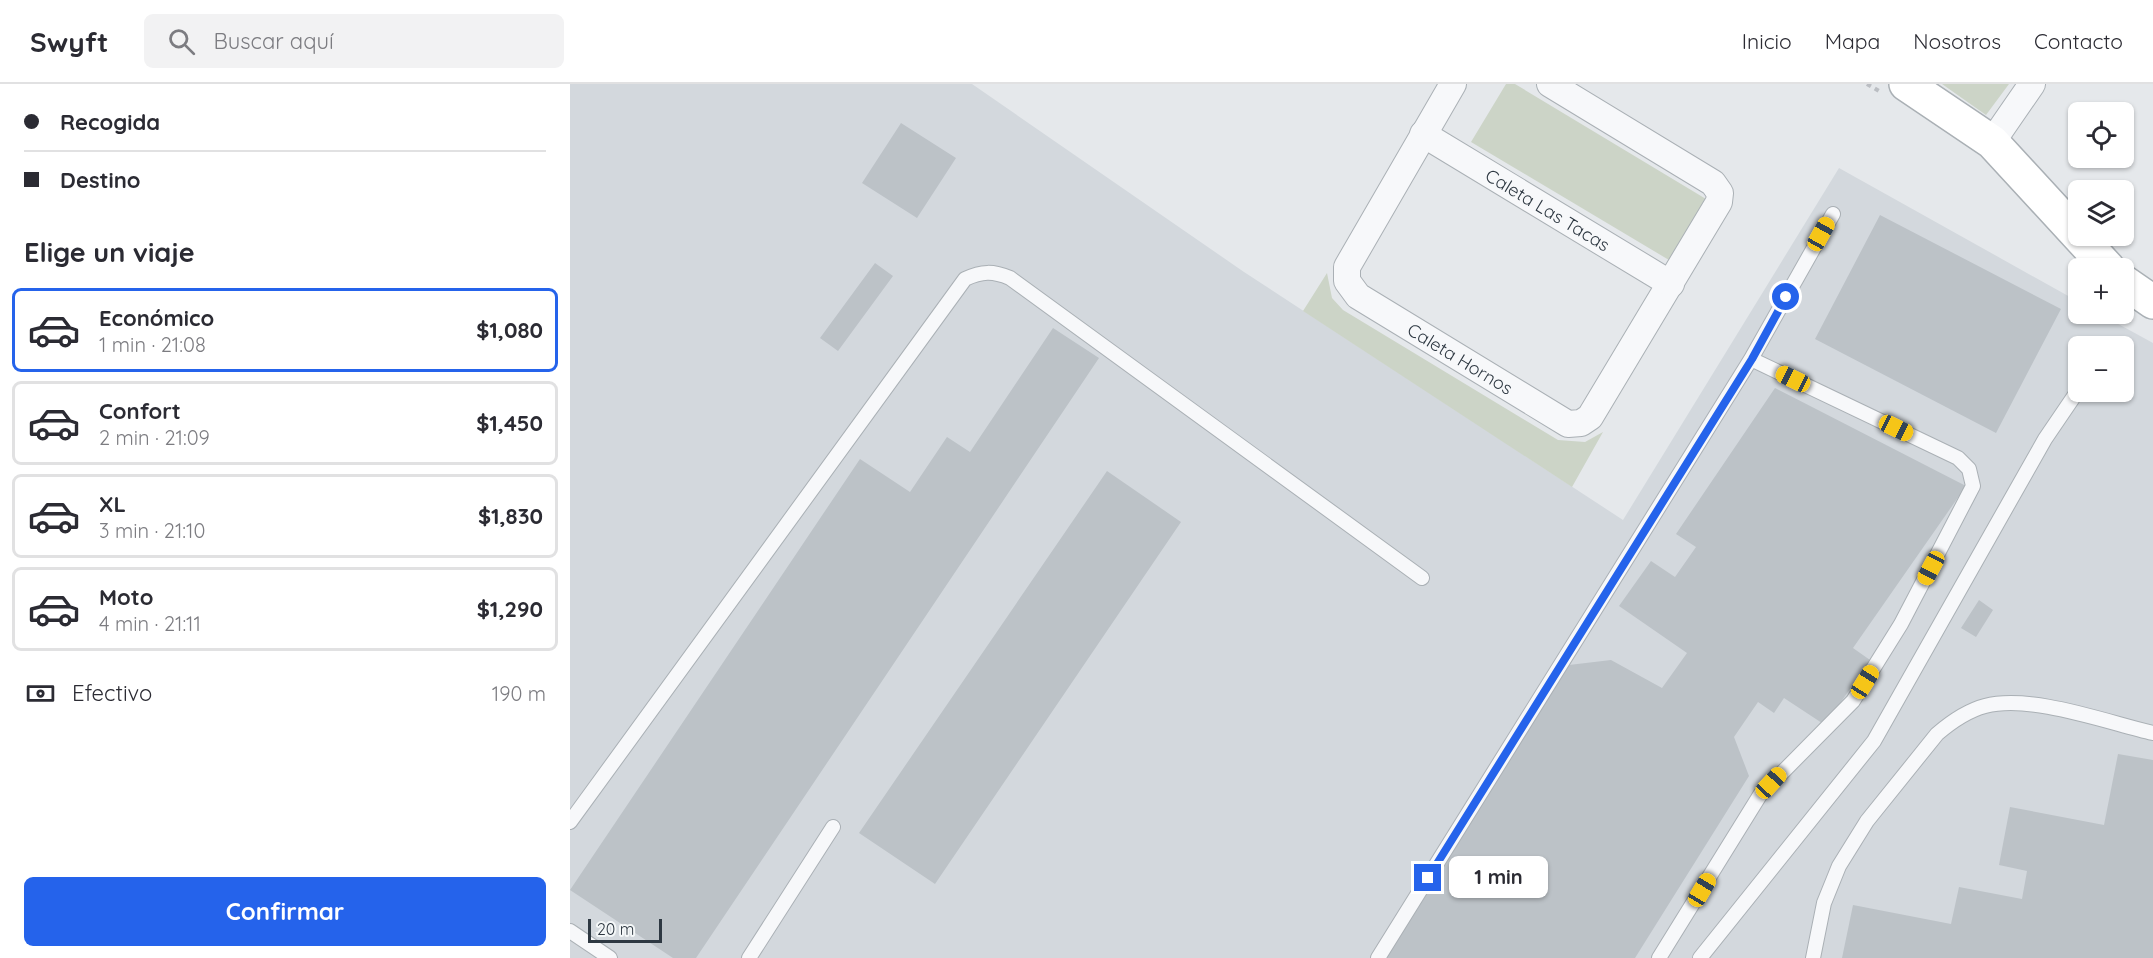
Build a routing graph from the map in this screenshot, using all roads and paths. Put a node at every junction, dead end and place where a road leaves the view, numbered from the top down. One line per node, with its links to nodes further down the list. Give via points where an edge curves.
1 (1452, 84): 5 (street, Caleta Hornos)
2 (1550, 84): 9 (street, Caleta Hornos, via 1718,188 1719,202)
3 (1906, 84): 6 (street)
4 (2032, 84): 6 (street)
5 (1423, 134): 9 (street, Caleta Las Tacas); 9 (street, Caleta Hornos, via 1347,267 1347,281 1351,289 1568,424 1590,417)
6 (1992, 142): 8 (street)
7 (1833, 214): 10 (lane)
8 (2099, 258)
9 (1671, 284)
10 (1752, 359): 19 (lane); 20 (lane, via 1958,458 1969,469 1973,486 1901,624 1853,701 1760,795)
11 (2070, 402): 21 (lane, via 2039,449 1874,741)
12 (1422, 578): 14 (lane, via 1010,278 994,272 979,273 965,279)
13 (2153, 733): 22 (lane, via 2023,703 1985,706 1951,722 1937,734 1852,843 1824,903)
14 (570, 822)
15 (833, 827): 18 (lane)
16 (570, 931): 17 (lane)
17 (610, 958)
18 (749, 958)
19 (1378, 958)
20 (1659, 958)
21 (1700, 958)
22 (1813, 958)

